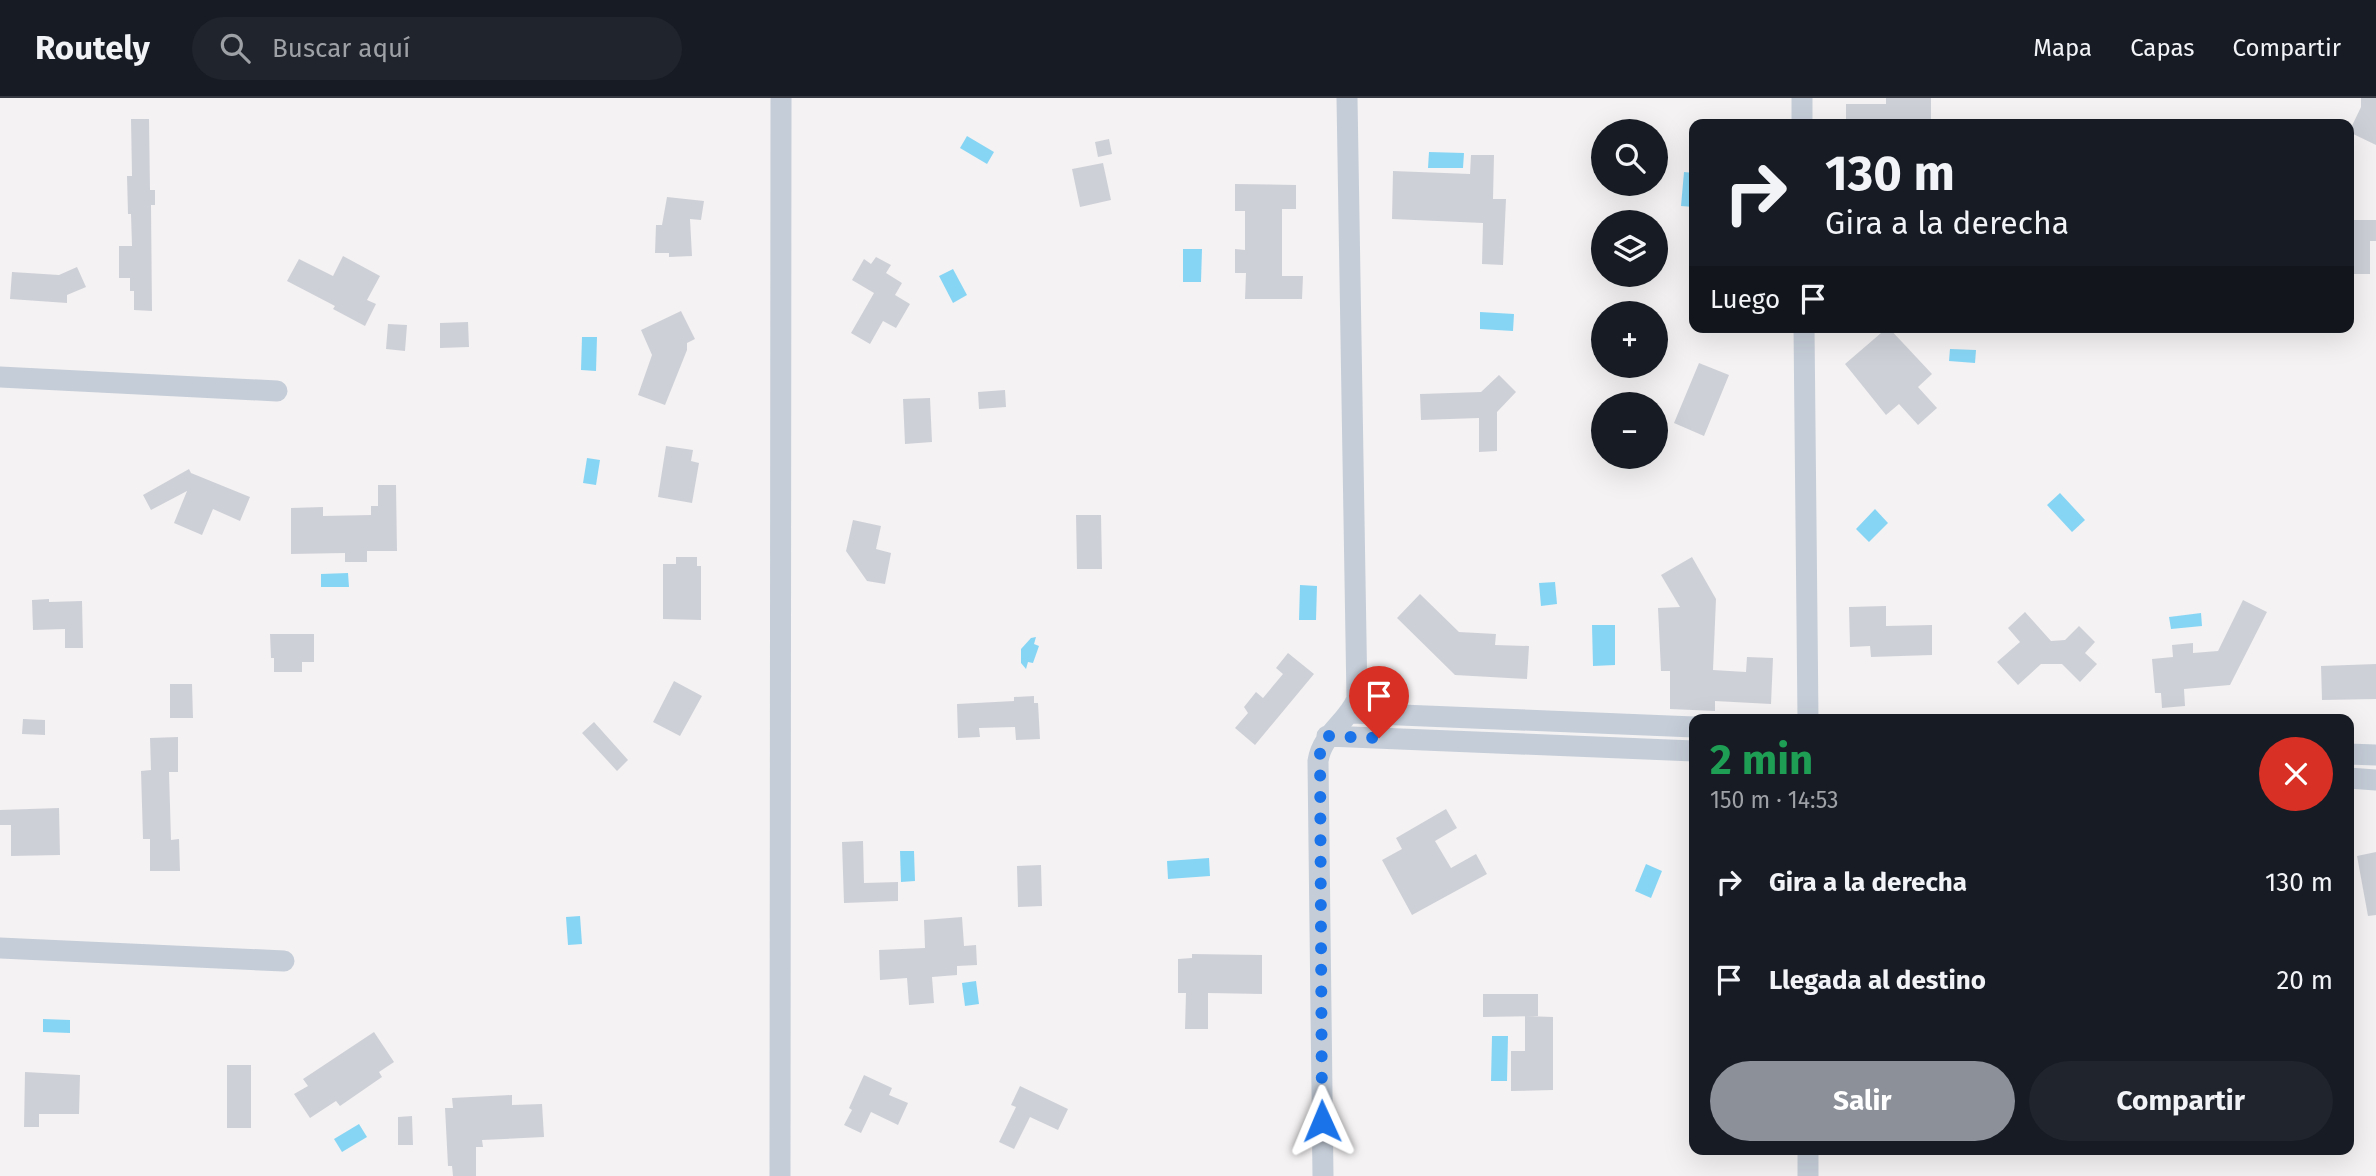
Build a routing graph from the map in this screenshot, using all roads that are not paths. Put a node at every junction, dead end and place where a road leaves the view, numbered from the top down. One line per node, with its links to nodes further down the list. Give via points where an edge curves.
1 (781, 98): 20 (street)
2 (1347, 98): 8 (street, via 1357,699)
3 (1802, 98): 4 (street)
4 (1802, 119)
5 (1804, 333): 9 (street)
6 (0, 377): 7 (street)
7 (277, 391)
8 (1352, 712): 10 (street); 11 (street)
9 (1808, 714)
10 (1689, 726)
11 (1327, 736): 12 (street); 21 (street, via 1318,761)
12 (1689, 751)
13 (2354, 754): 14 (street)
14 (2376, 755)
15 (2354, 778): 16 (street)
16 (2376, 779)
17 (0, 948): 18 (street)
18 (284, 961)
19 (1808, 1155): 22 (street)
20 (779, 1176)
21 (1323, 1176)
22 (1808, 1176)

